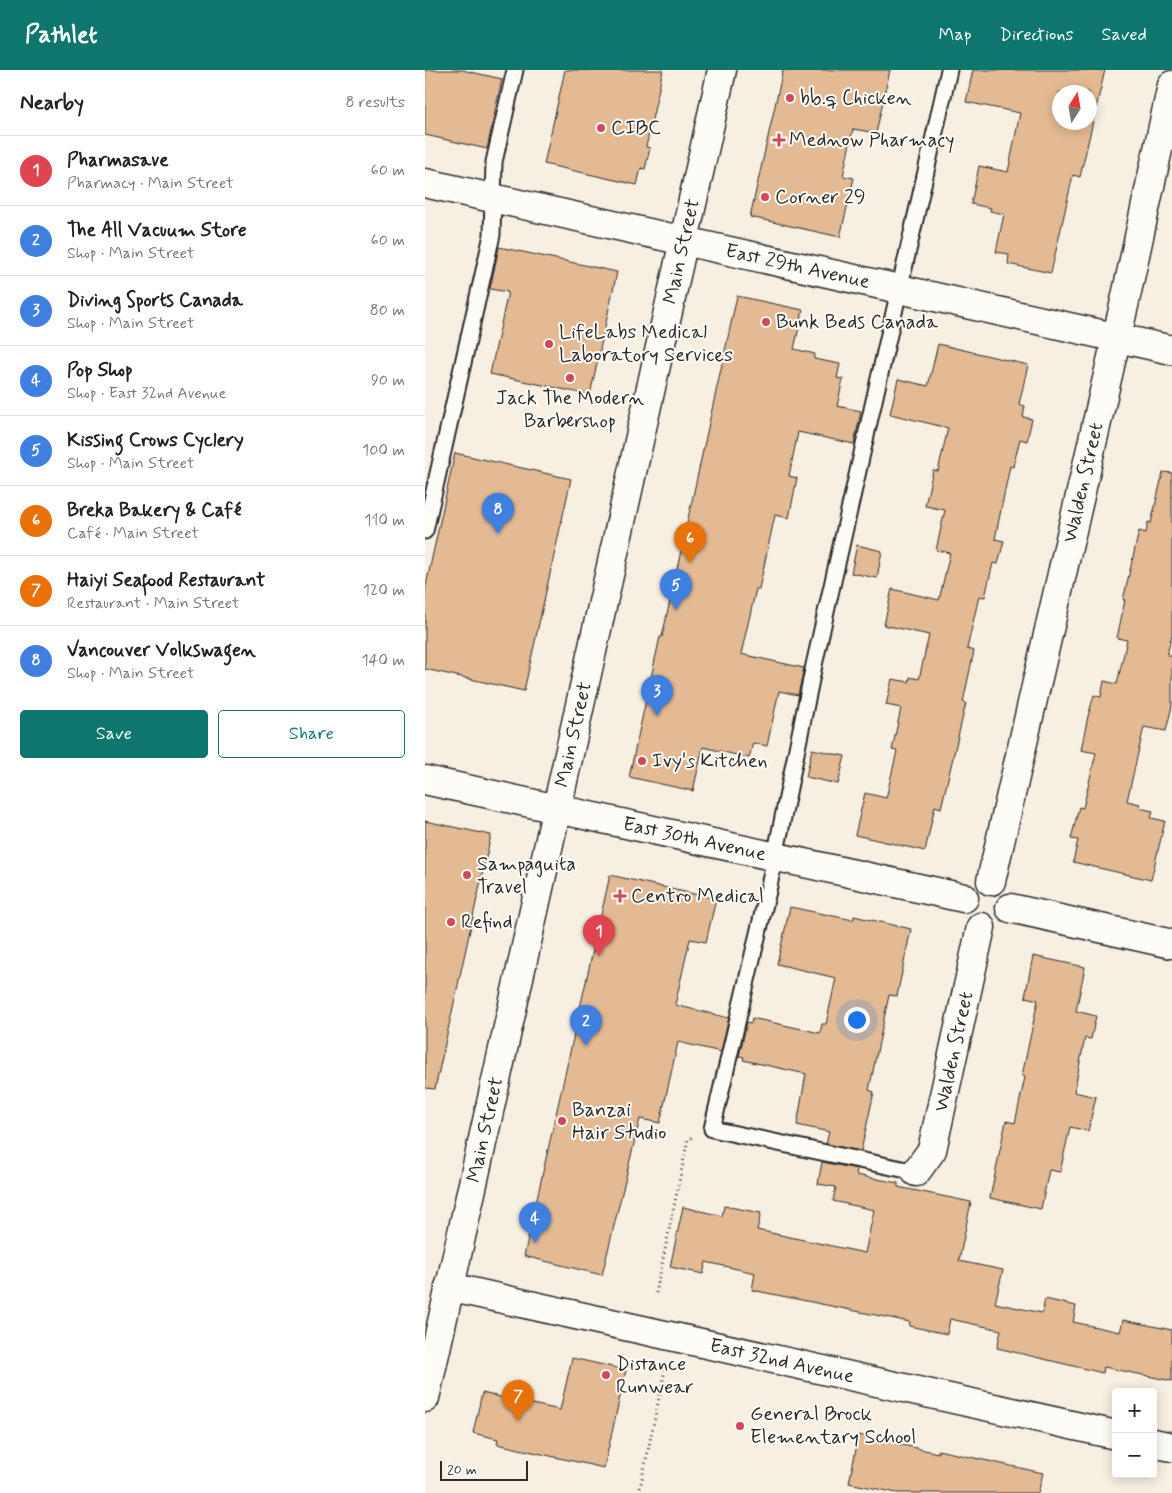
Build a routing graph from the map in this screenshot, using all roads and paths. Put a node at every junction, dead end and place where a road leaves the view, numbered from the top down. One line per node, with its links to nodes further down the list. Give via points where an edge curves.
1 (515, 70): 6 (lane, via 494,162)
2 (723, 70): 7 (street, Main Street)
3 (949, 70): 8 (lane)
4 (1172, 85): 9 (street, Walden Street)
5 (425, 183): 6 (street, East 29th Avenue)
6 (493, 198): 7 (street, East 29th Avenue); 11 (lane, via 492,236)
7 (685, 241): 8 (street, East 29th Avenue); 13 (street, Main Street)
8 (899, 288): 9 (street, East 29th Avenue); 14 (lane)
9 (1117, 337): 10 (street, East 29th Avenue); 15 (street, Walden Street)
10 (1172, 350)
11 (425, 531)
12 (425, 780): 13 (street, East 30th Avenue)
13 (557, 810): 14 (street, East 30th Avenue); 22 (street, Main Street)
14 (775, 857): 16 (street, East 30th Avenue); 20 (lane)
15 (991, 880): 16 (street, via 977,882); 17 (street, via 1004,888)
16 (964, 898): 18 (street, via 968,919)
17 (1010, 908): 18 (street, via 996,926); 19 (street)
18 (981, 927): 21 (street, Walden Street, via 932,1150)
19 (1172, 944)
20 (712, 1129): 21 (lane); 23 (path, via 687,1139)
21 (916, 1172)
22 (449, 1287): 25 (street, Main Street); 26 (street, East 32nd Avenue)
23 (656, 1293)
24 (665, 1370): 29 (path)
25 (425, 1398)
26 (1112, 1434)
27 (1157, 1444): 28 (street)
28 (1172, 1447)
29 (639, 1493)

